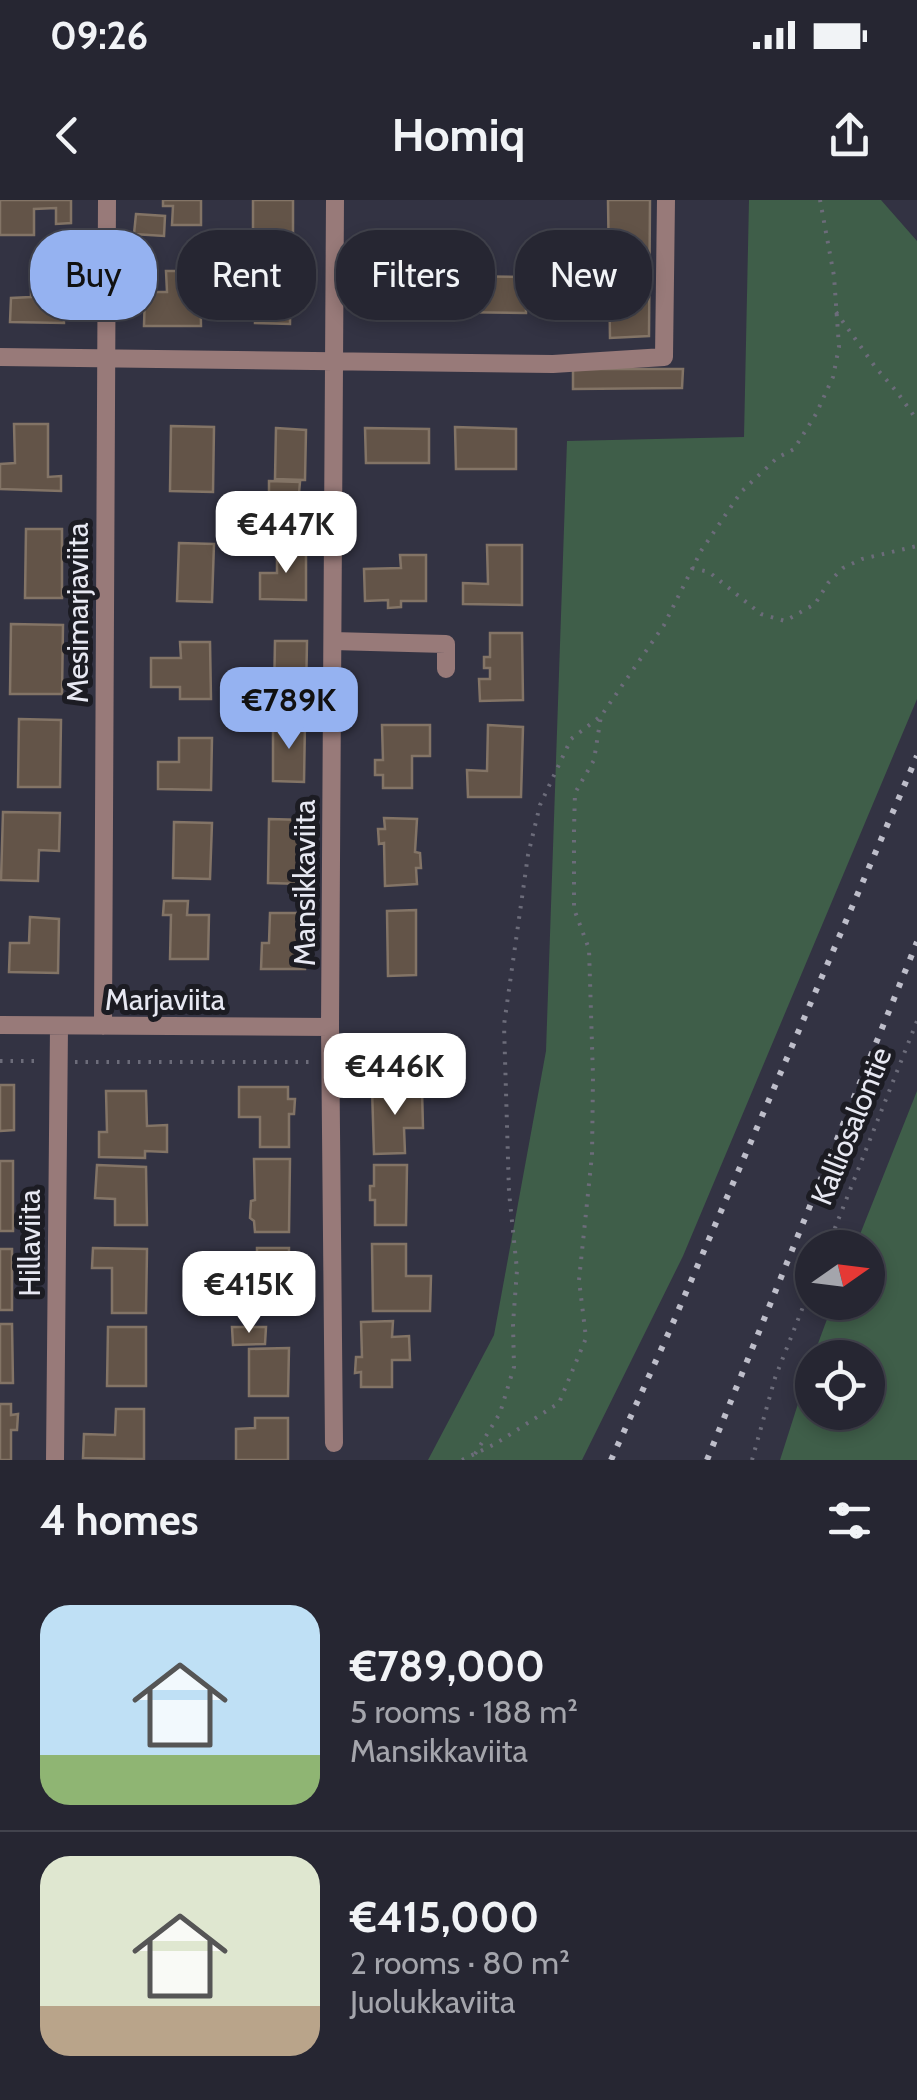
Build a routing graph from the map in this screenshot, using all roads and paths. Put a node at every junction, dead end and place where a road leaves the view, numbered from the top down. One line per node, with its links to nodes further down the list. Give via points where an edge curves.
1 (107, 200): 7 (street, Mesimarjaviita)
2 (336, 200): 8 (street, Mansikkaviita)
3 (666, 200): 8 (street, via 664,357 554,364)
4 (820, 200): 5 (path)
5 (836, 312): 9 (path); 11 (path, via 834,376 816,414 794,449 740,492)
6 (0, 356): 7 (street)
7 (106, 357): 8 (street); 18 (street, Mesimarjaviita)
8 (335, 362): 12 (street, Mansikkaviita)
9 (917, 420)
10 (917, 546): 11 (path, via 843,568 816,604 786,621 761,614 708,572)
11 (692, 568): 14 (path, via 664,625)
12 (333, 641): 13 (street, via 446,644); 19 (street, Mansikkaviita)
13 (446, 669)
14 (601, 716): 26 (path, via 571,739 540,804 528,855 504,1025 518,1270 514,1367 500,1413); 26 (path, via 594,760 575,793 574,829 574,908 589,949 593,1077 579,1280 586,1338 558,1403)
15 (917, 1021): 23 (path, Kalliosalontie)
16 (0, 1025): 17 (street, Marjaviita)
17 (59, 1026): 18 (street, Marjaviita); 21 (street, Hillaviita)
18 (103, 1026): 19 (street, Marjaviita)
19 (330, 1027): 22 (street, Mansikkaviita)
20 (0, 1061): 21 (path)
21 (58, 1062): 22 (path); 27 (street, Hillaviita)
22 (330, 1062): 25 (street, Mansikkaviita)
23 (834, 1230)
24 (798, 1320): 29 (path)
25 (334, 1443)
26 (475, 1454): 28 (path)
27 (55, 1460)
28 (462, 1460)
29 (752, 1460)

